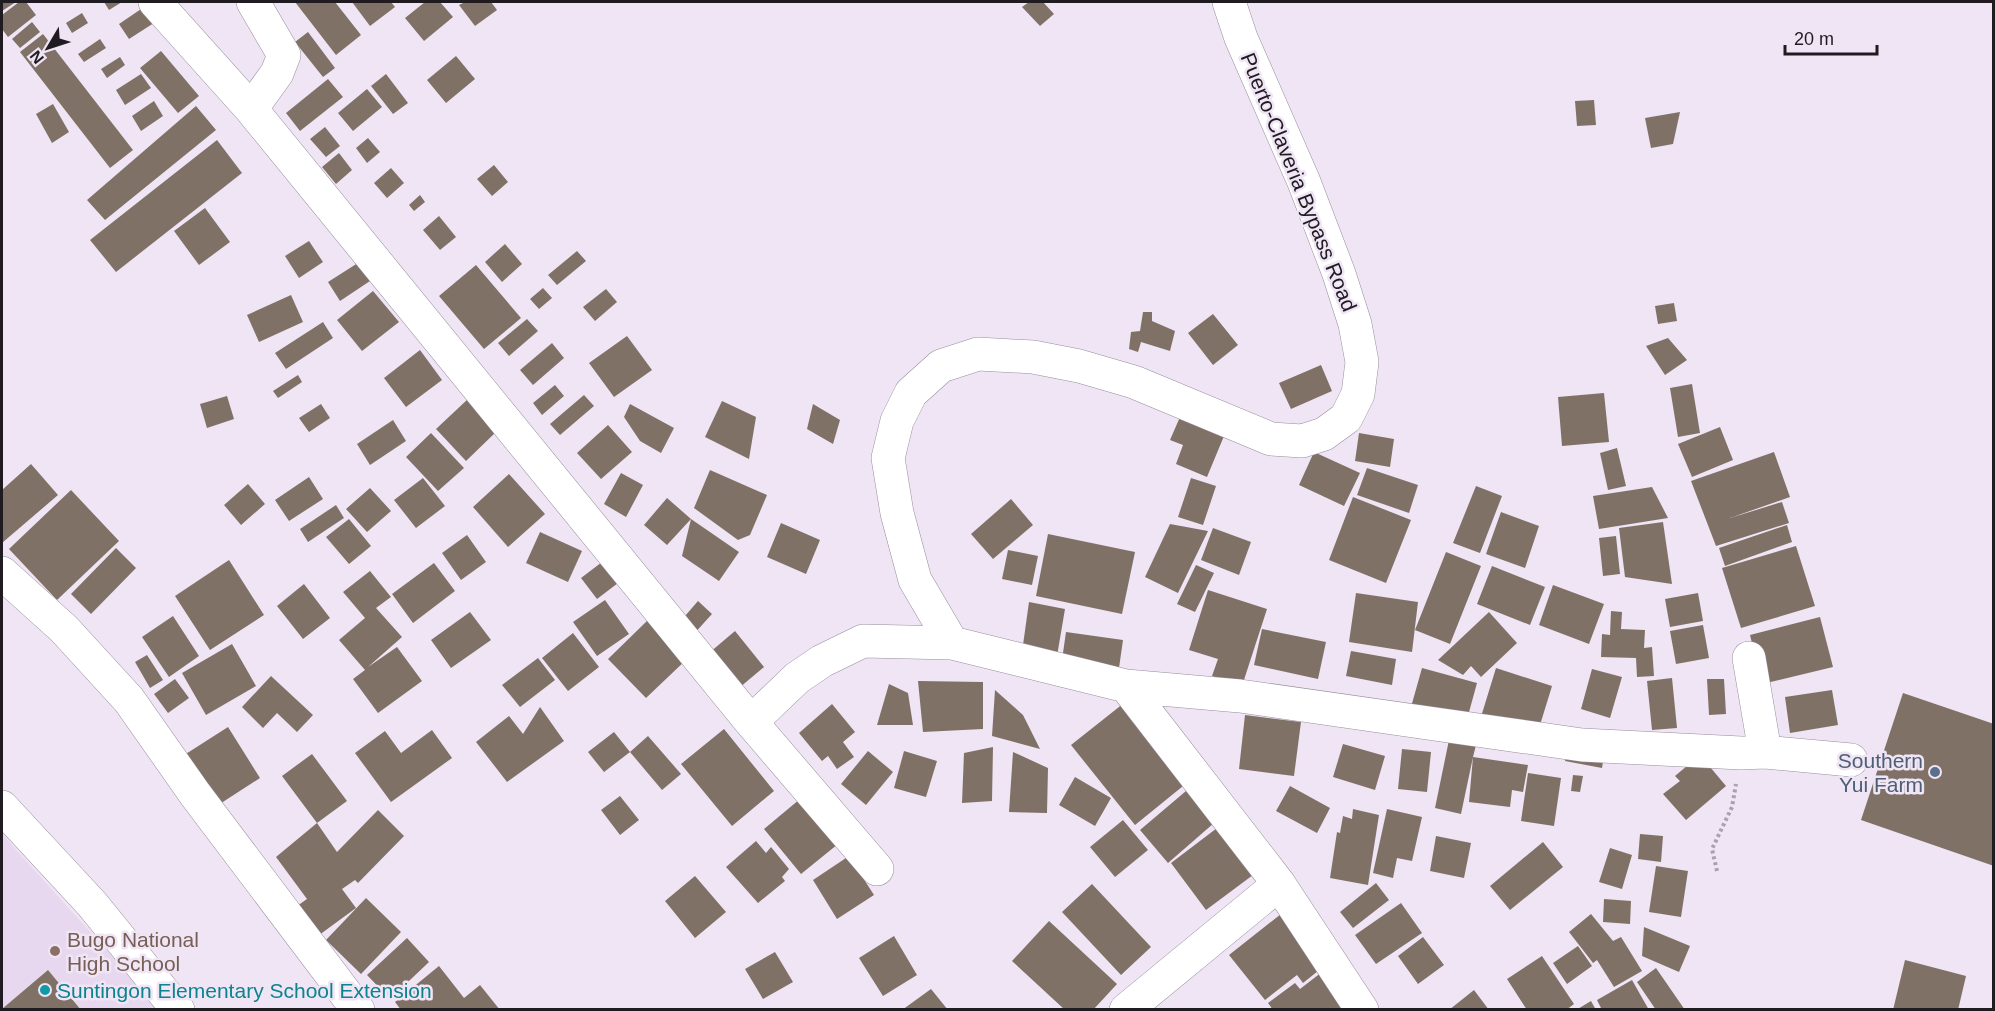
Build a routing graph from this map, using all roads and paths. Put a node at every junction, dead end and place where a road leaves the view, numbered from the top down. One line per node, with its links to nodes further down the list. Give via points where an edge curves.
1 (253, 2): 4 (street, via 284,55 283,64)
2 (1229, 2): 6 (street, Puerto-Claveria Bypass Road, via 1339,274 1362,362 1358,394 1346,418 1324,434 1302,441 1271,439 1134,382 1079,366 1033,357 978,354 941,366 911,393 897,421 888,458 897,513 915,580)
3 (166, 6): 4 (street)
4 (251, 109): 9 (street)
5 (2, 573): 17 (street, via 64,629 129,700)
6 (952, 643): 8 (street); 9 (street, via 863,640 796,678)
7 (1749, 658): 10 (street)
8 (1126, 686): 10 (street, via 1240,696 1582,745); 15 (street)
9 (751, 722): 13 (street)
10 (1753, 753): 11 (street); 14 (path, via 1712,849)
11 (1851, 760)
12 (2, 807): 16 (street, via 93,904)
13 (877, 869)
14 (1716, 871)
15 (1279, 884): 18 (street); 19 (street)
16 (178, 1010)
17 (358, 1010)
18 (1126, 1010)
19 (1362, 1010)

